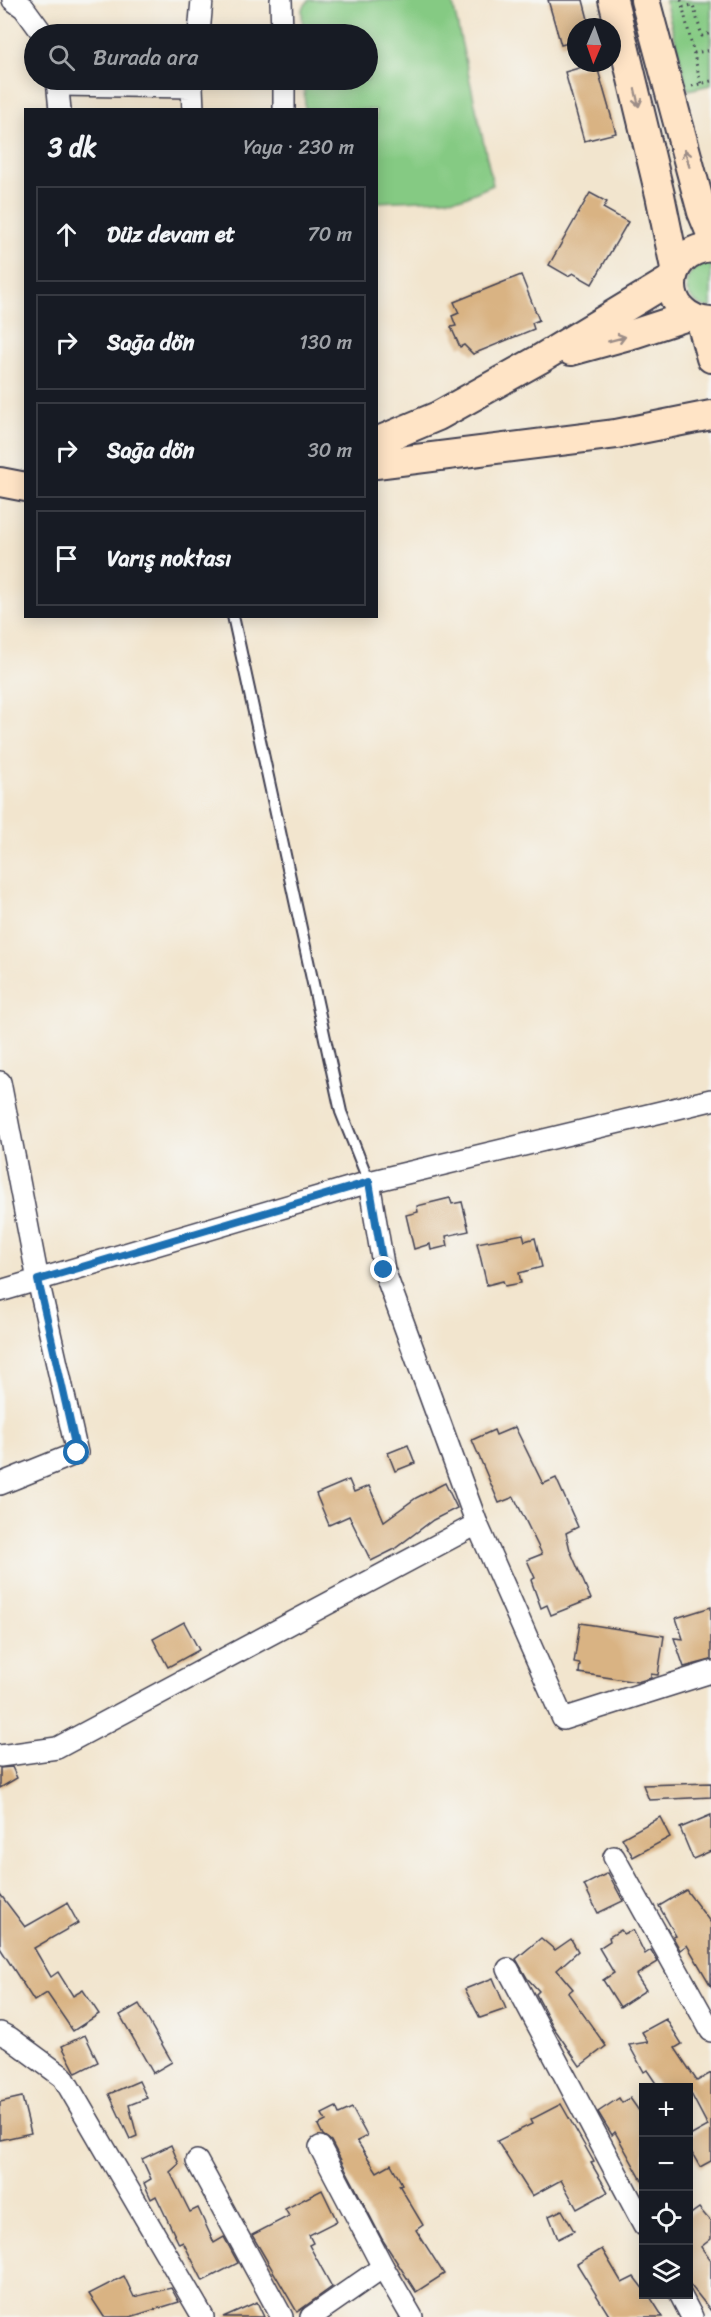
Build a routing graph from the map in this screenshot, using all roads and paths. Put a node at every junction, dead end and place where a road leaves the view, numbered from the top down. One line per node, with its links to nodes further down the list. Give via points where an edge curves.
1 (13, 0): 8 (street)
2 (202, 0): 9 (street)
3 (281, 0): 10 (street)
4 (614, 0): 23 (street, one-way to 23, via 660,195)
5 (645, 0): 21 (street, one-way to 5)
6 (681, 0): 7 (path)
7 (682, 7): 11 (path, via 693,5 702,36); 13 (path)
8 (36, 24)
9 (199, 24)
10 (282, 24)
11 (711, 33)
12 (711, 50): 13 (path)
13 (694, 53): 14 (path)
14 (701, 84)
15 (59, 90): 18 (street)
16 (193, 90): 19 (street)
17 (284, 90): 20 (street)
18 (60, 108)
19 (193, 108)
20 (284, 108)
21 (711, 234)
22 (711, 247): 23 (street, via 690,252)
23 (674, 273): 24 (street, via 675,300 680,309); 26 (street)
24 (700, 320): 25 (street); 26 (street, one-way to 24)
25 (711, 358)
26 (540, 359): 28 (street, via 438,416)
27 (711, 415): 29 (street, via 616,434)
28 (378, 441)
29 (378, 464)
30 (0, 482): 31 (street)
31 (24, 487)
32 (233, 618): 35 (lane, via 341,1112)
33 (0, 1082): 36 (street)
34 (711, 1100): 35 (street)
35 (369, 1182): 36 (street); 39 (street, via 384,1270)
36 (38, 1280): 37 (street); 38 (street, via 77,1453)
37 (0, 1291)
38 (0, 1484)
39 (477, 1524): 40 (street, via 563,1719); 41 (street, via 57,1748)
40 (711, 1672)
41 (0, 1756)
42 (614, 1857): 44 (street)
43 (508, 1969): 48 (street)
44 (711, 2031)
45 (0, 2033): 51 (street, via 63,2077)
46 (320, 2147): 49 (street)
47 (197, 2161): 52 (street)
48 (639, 2216)
49 (383, 2267): 53 (street); 54 (street)
50 (682, 2299): 55 (street)
51 (203, 2317)
52 (282, 2317)
53 (310, 2317)
54 (412, 2317)
55 (692, 2317)

